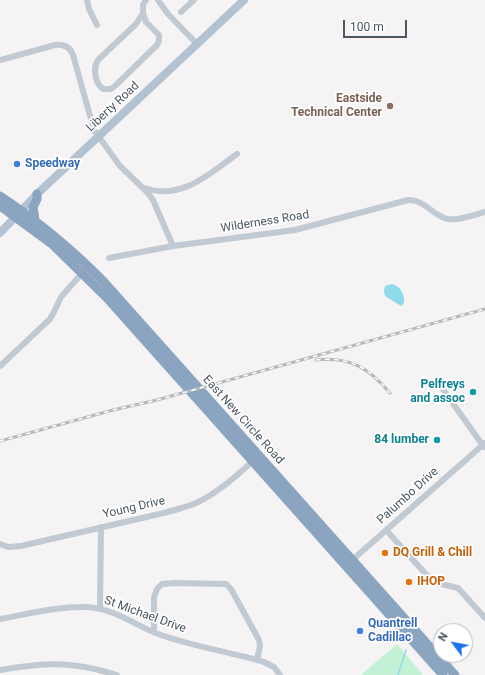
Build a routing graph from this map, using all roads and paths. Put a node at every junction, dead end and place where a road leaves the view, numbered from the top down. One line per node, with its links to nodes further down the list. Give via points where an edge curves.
1 (87, 0): 8 (street)
2 (146, 0): 7 (street)
3 (158, 0): 9 (street)
4 (194, 0): 6 (street)
5 (244, 0): 9 (main road, Liberty Road)
6 (181, 12)
7 (143, 13): 7 (street, via 136,24 95,65 99,84 103,89 111,89 158,45 159,35 146,22)
8 (97, 25)
9 (197, 44): 11 (main road, Liberty Road)
10 (0, 60): 11 (street, via 56,45 69,48 94,130)
11 (99, 136): 13 (street, via 120,166); 14 (main road, Liberty Road)
12 (237, 154): 13 (street, via 190,186 166,192)
13 (142, 187): 21 (street, via 153,200)
14 (37, 194): 18 (main road, Liberty Road); 19 (highway, via 33,207)
15 (0, 196): 18 (highway, East New Circle Road)
16 (0, 206): 18 (highway, East New Circle Road)
17 (485, 212): 21 (street, Wilderness Road, via 448,219 417,201 408,200 295,230)
18 (18, 214): 19 (highway, East New Circle Road); 20 (main road, Liberty Road); 23 (highway, East New Circle Road)
19 (35, 220): 23 (highway, East New Circle Road, via 61,240)
20 (0, 233)
21 (173, 246): 22 (street, Wilderness Road)
22 (109, 258)
23 (85, 270): 24 (street, via 60,297 50,319); 27 (highway, East New Circle Road, via 107,298)
24 (0, 366)
25 (437, 381): 26 (street)
26 (484, 445): 29 (street, Palumbo Drive)
27 (256, 459): 28 (street, Young Drive, via 218,491 195,503 168,512); 31 (highway, East New Circle Road)
28 (101, 527): 30 (street, Young Drive, via 20,546 8,547); 32 (street)
29 (386, 530): 31 (street, Palumbo Drive); 33 (street, via 433,582 458,588)
30 (0, 544)
31 (349, 563): 40 (highway, East New Circle Road); 41 (highway, East New Circle Road)
32 (100, 609): 34 (street, St Michael Drive, via 68,608); 35 (street, St Michael Drive, via 121,615)
33 (485, 618)
34 (0, 619)
35 (154, 632): 36 (street, St Michael Drive); 36 (street, via 154,597 162,584 226,584 259,640)
36 (257, 660): 39 (street, St Michael Drive, via 272,665)
37 (0, 670): 38 (street, via 63,663 91,667)
38 (117, 675)
39 (280, 675)
40 (443, 675)
41 (455, 675)

